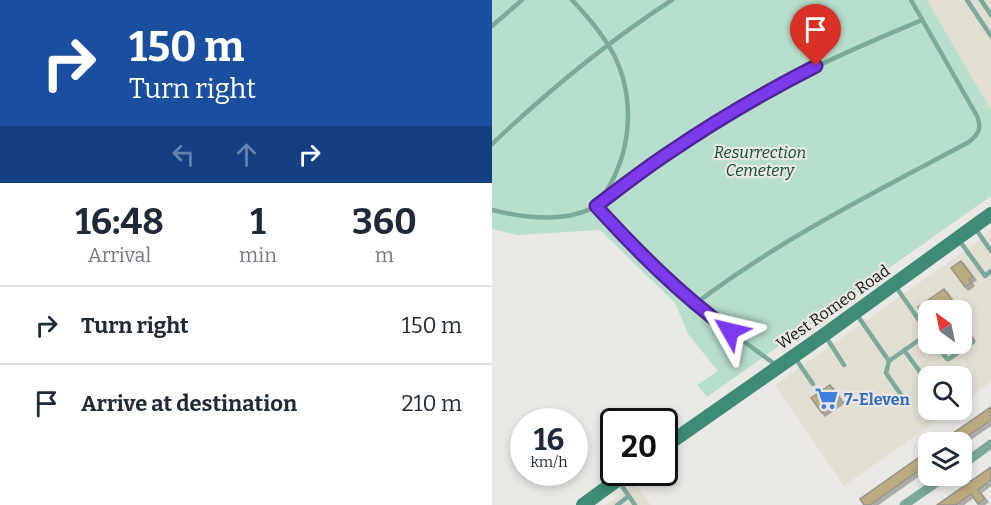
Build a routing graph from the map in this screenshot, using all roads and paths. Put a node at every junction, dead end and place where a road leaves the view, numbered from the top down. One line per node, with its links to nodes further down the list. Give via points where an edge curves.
1 (522, 0): 9 (lane)
2 (572, 0): 11 (lane)
3 (672, 0): 11 (lane)
4 (911, 0): 8 (lane)
5 (967, 0): 10 (lane)
6 (981, 0): 7 (lane)
7 (991, 15)
8 (922, 20): 13 (lane, via 840,55 732,112); 21 (lane, via 977,116 978,133 969,142 794,237)
9 (492, 26)
10 (991, 36)
11 (608, 44): 12 (lane); 13 (lane, via 625,89 628,123 618,167)
12 (492, 144)
13 (596, 206): 14 (lane, via 556,217); 21 (lane)
14 (492, 210)
15 (991, 214): 16 (main road, West Romeo Road)
16 (974, 226): 17 (main road, West Romeo Road); 18 (lane)
17 (957, 238): 19 (lane, via 985,276); 20 (main road, West Romeo Road)
18 (991, 251)
19 (991, 272)
20 (895, 284): 22 (main road, West Romeo Road); 23 (lane)
21 (695, 304): 32 (lane)
22 (855, 313): 24 (main road, West Romeo Road); 30 (lane)
23 (918, 318)
24 (824, 335): 29 (main road, West Romeo Road); 31 (lane)
25 (918, 341): 26 (lane)
26 (904, 350): 30 (lane); 33 (lane)
27 (943, 354): 28 (lane, via 947,359)
28 (956, 354)
29 (794, 356): 32 (main road, West Romeo Road); 34 (lane)
30 (889, 361): 35 (lane, via 886,373)
31 (844, 365)
32 (778, 367): 36 (main road, West Romeo Road)
33 (918, 369)
34 (813, 384)
35 (908, 405)
36 (678, 437)
37 (991, 444): 38 (street)
38 (972, 458)
39 (609, 486): 43 (main road)
40 (626, 486): 42 (lane)
41 (932, 486): 46 (street)
42 (629, 496): 44 (lane); 45 (lane)
43 (583, 505)
44 (617, 505)
45 (635, 505)
46 (904, 505)

